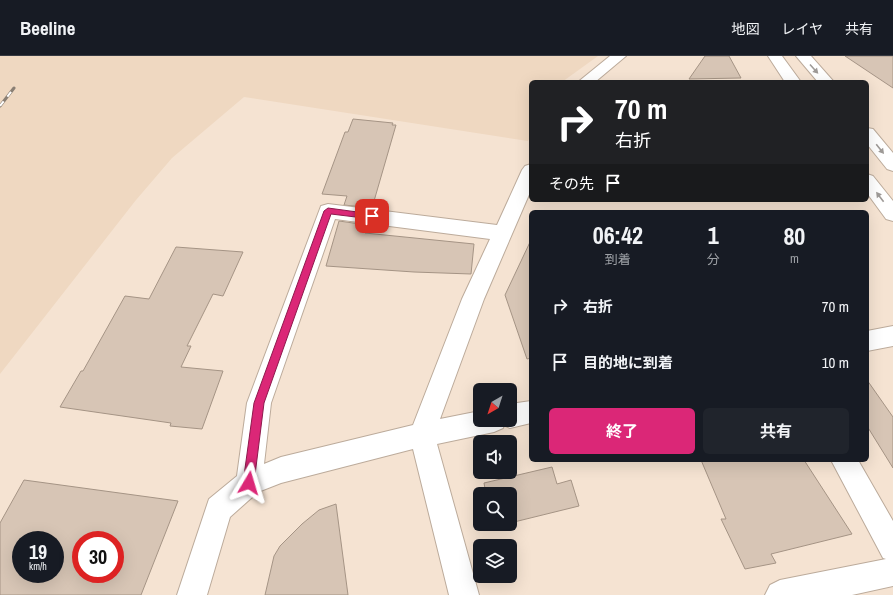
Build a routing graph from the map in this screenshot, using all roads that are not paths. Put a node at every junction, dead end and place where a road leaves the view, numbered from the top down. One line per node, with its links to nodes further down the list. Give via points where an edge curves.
1 (619, 56): 4 (street)
2 (775, 56): 5 (street)
3 (803, 56): 6 (street, one-way to 6)
4 (589, 80)
5 (792, 80)
6 (824, 80)
7 (869, 135): 8 (street, one-way to 8)
8 (893, 165)
9 (529, 174): 12 (street)
10 (869, 183): 11 (street, one-way to 10)
11 (893, 214)
12 (503, 233): 18 (street, via 473,299); 20 (street, via 328,211 259,403)
13 (893, 336): 14 (street)
14 (869, 341)
15 (529, 412): 16 (street)
16 (517, 415)
17 (473, 424): 18 (street)
18 (422, 435): 20 (street, via 281,470); 24 (street)
19 (845, 462): 21 (street)
20 (249, 483): 23 (street, via 219,509)
21 (893, 548)
22 (893, 572): 25 (street)
23 (192, 595)
24 (464, 595)
25 (780, 595)

